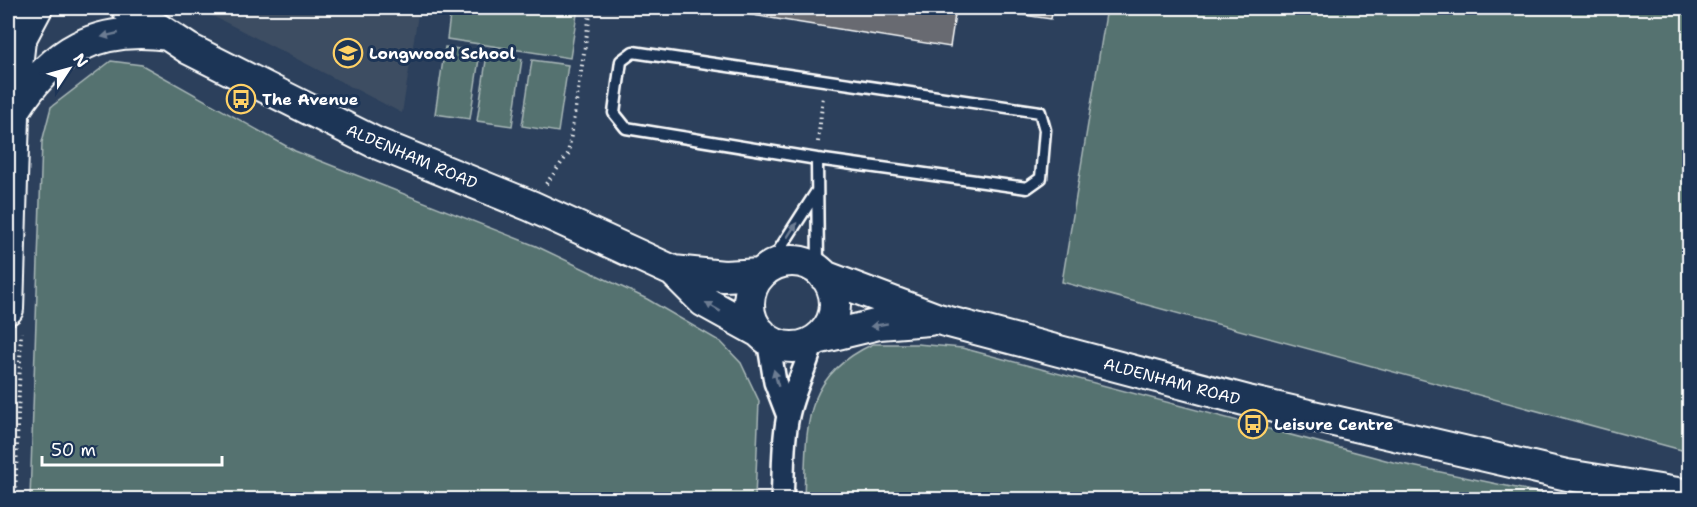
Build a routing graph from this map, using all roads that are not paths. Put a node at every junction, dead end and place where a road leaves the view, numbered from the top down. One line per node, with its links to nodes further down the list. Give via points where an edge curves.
1 (38, 8): 5 (main road)
2 (128, 8): 4 (main road, ALDENHAM ROAD)
3 (8, 9): 5 (main road)
4 (168, 35): 6 (main road, one-way to 6, via 119,33 80,45); 9 (main road, ALDENHAM ROAD, via 376,143 531,206)
5 (20, 40): 6 (main road)
6 (13, 93): 12 (main road)
7 (817, 159): 7 (lane, via 626,128 614,113 621,61 633,52 1040,112 1045,130 1041,178 1027,188); 8 (lane)
8 (818, 191): 10 (lane, one-way to 8); 11 (lane)
9 (673, 271): 10 (main road, ALDENHAM ROAD, via 724,276); 14 (main road, ALDENHAM ROAD, one-way to 9, via 703,301)
10 (764, 271): 11 (main road, via 782,262 795,261); 14 (main road, via 749,299 750,313)
11 (821, 273): 13 (main road, ALDENHAM ROAD); 15 (main road, via 832,289 835,305 831,322)
12 (8, 309)
13 (938, 319): 15 (main road, ALDENHAM ROAD, one-way to 15, via 879,324); 17 (main road, ALDENHAM ROAD, via 1248,401 1466,453)
14 (765, 336): 15 (main road, via 790,347); 16 (street, one-way to 14, via 775,382)
15 (815, 340): 16 (street)
16 (788, 416): 18 (street)
17 (1689, 495)
18 (782, 500)

